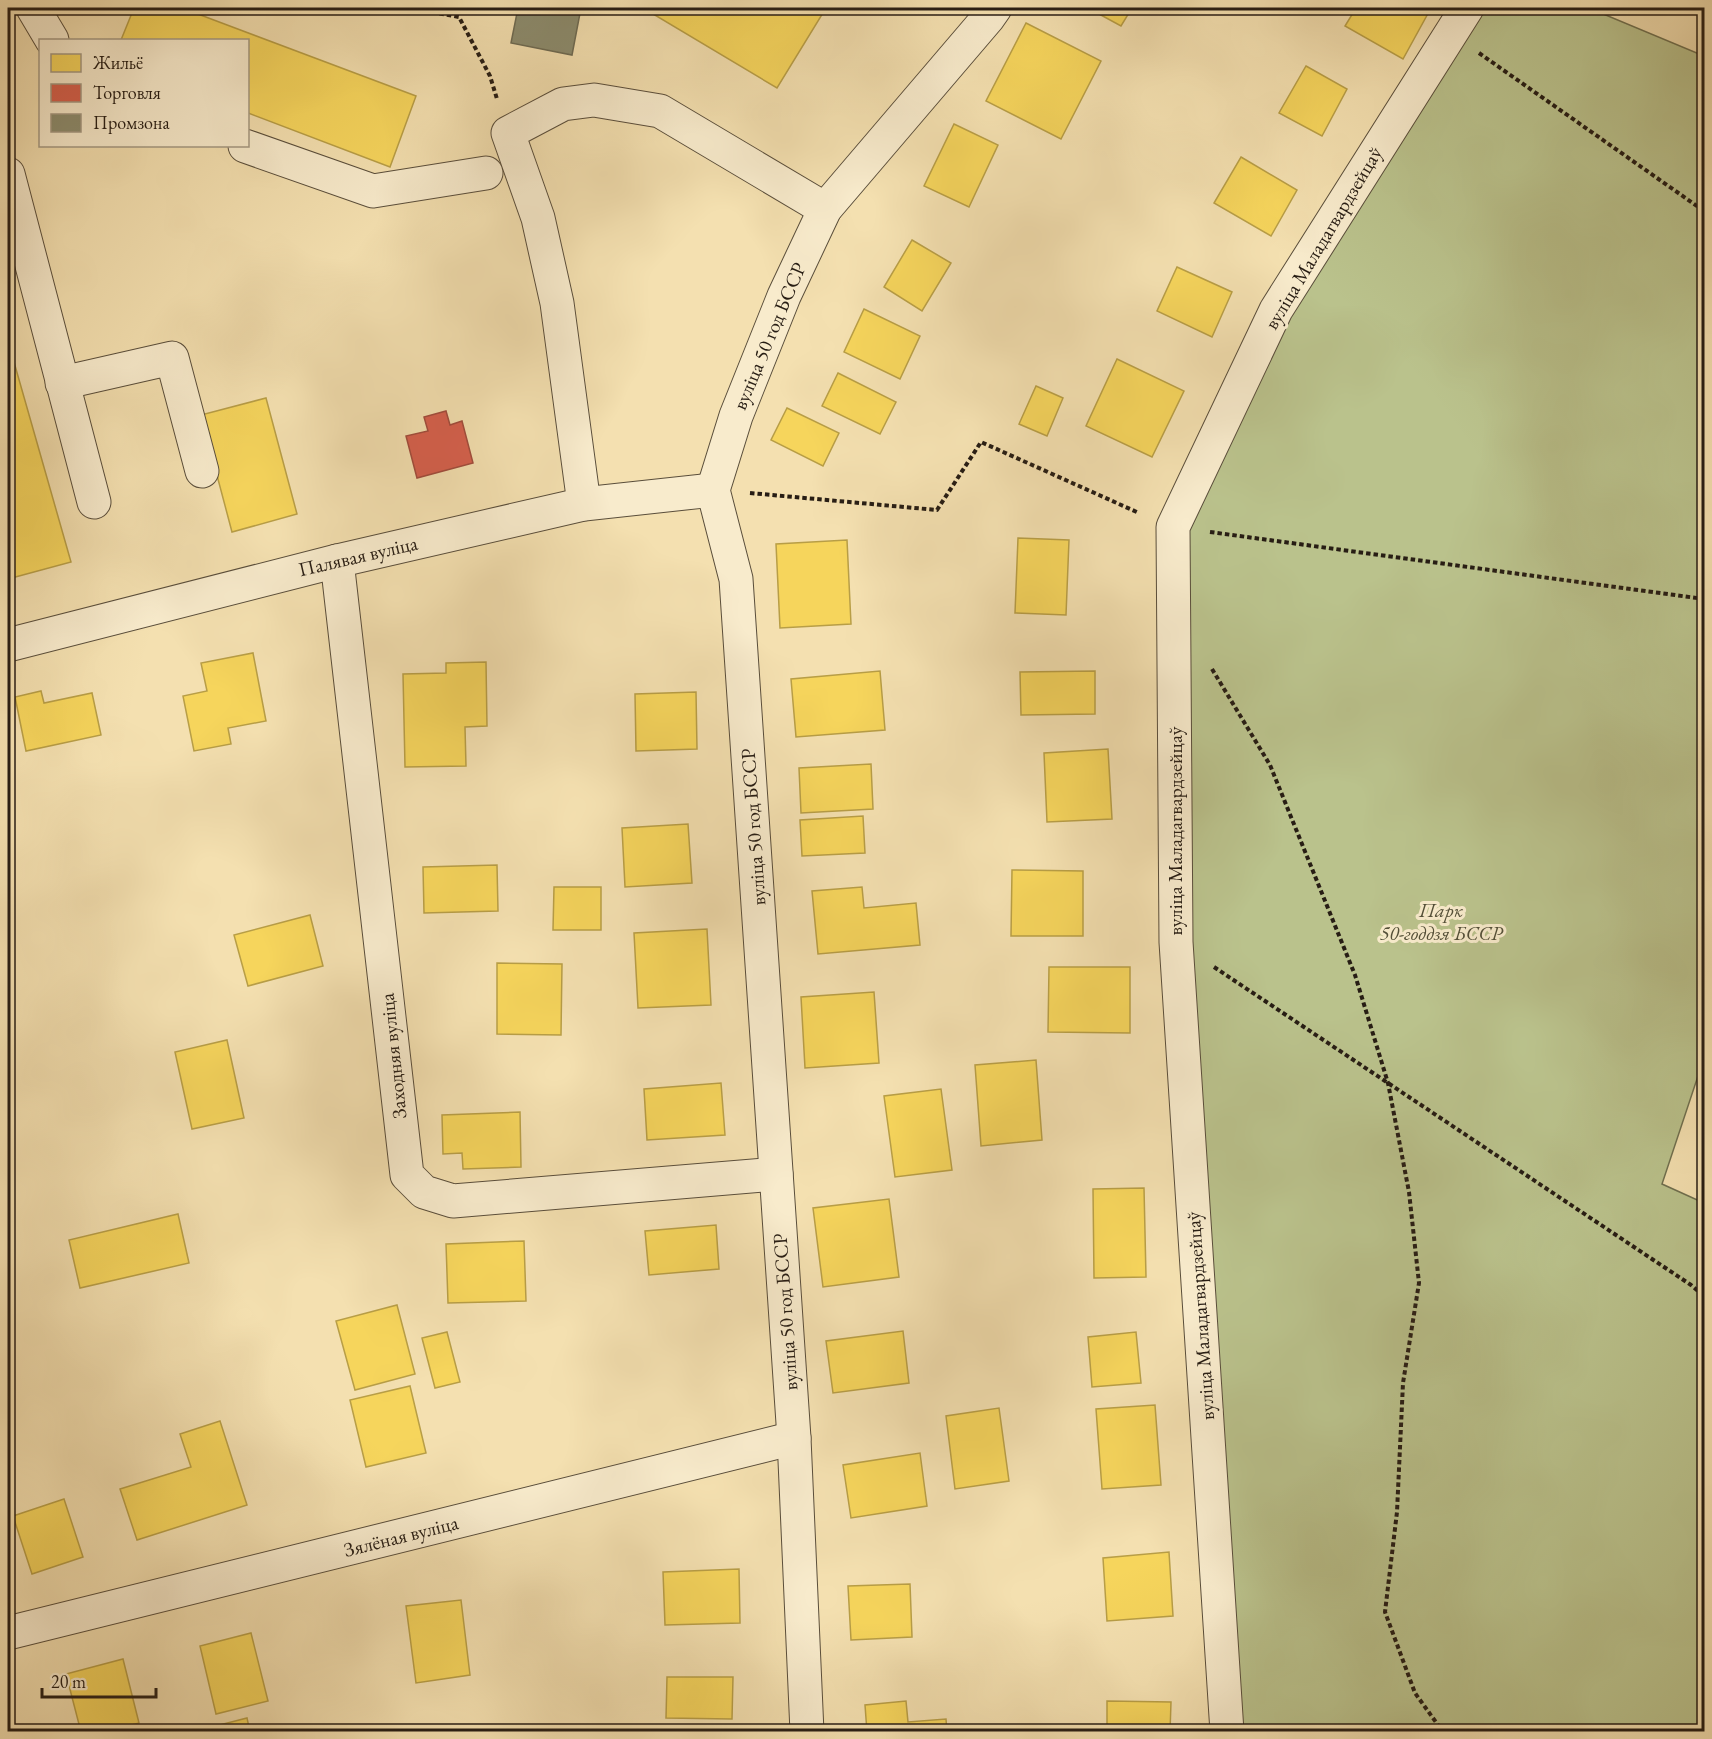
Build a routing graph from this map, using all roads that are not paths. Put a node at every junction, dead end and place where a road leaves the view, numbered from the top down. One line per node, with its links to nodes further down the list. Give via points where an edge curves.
1 (33, 8): 4 (street)
2 (995, 8): 8 (street, вуліца 50 год БССР)
3 (1459, 20): 20 (street, вуліца Маладагвардзейцаў, via 1276,310 1173,527 1176,942)
4 (51, 39)
5 (248, 147): 6 (street, via 373,191)
6 (486, 173)
7 (8, 174): 9 (street)
8 (825, 209): 11 (street, вуліца 50 год БССР, via 784,296 736,416); 13 (street, via 660,111 594,100 563,104 508,133 538,218 557,303)
9 (62, 383): 10 (street, via 172,358); 12 (street)
10 (202, 471)
11 (713, 490): 13 (street, Палявая вуліца); 16 (street, вуліца 50 год БССР, via 736,579)
12 (94, 502)
13 (584, 504): 14 (street, Палявая вуліца)
14 (337, 561): 15 (street, Палявая вуліца); 16 (street, Заходняя вуліца, via 406,1175 424,1191 453,1201)
15 (8, 645)
16 (776, 1174): 17 (street, вуліца 50 год БССР)
17 (794, 1438): 18 (street, Зялёная вуліца); 19 (street, вуліца 50 год БССР)
18 (8, 1633)
19 (807, 1731)
20 (1227, 1731)

